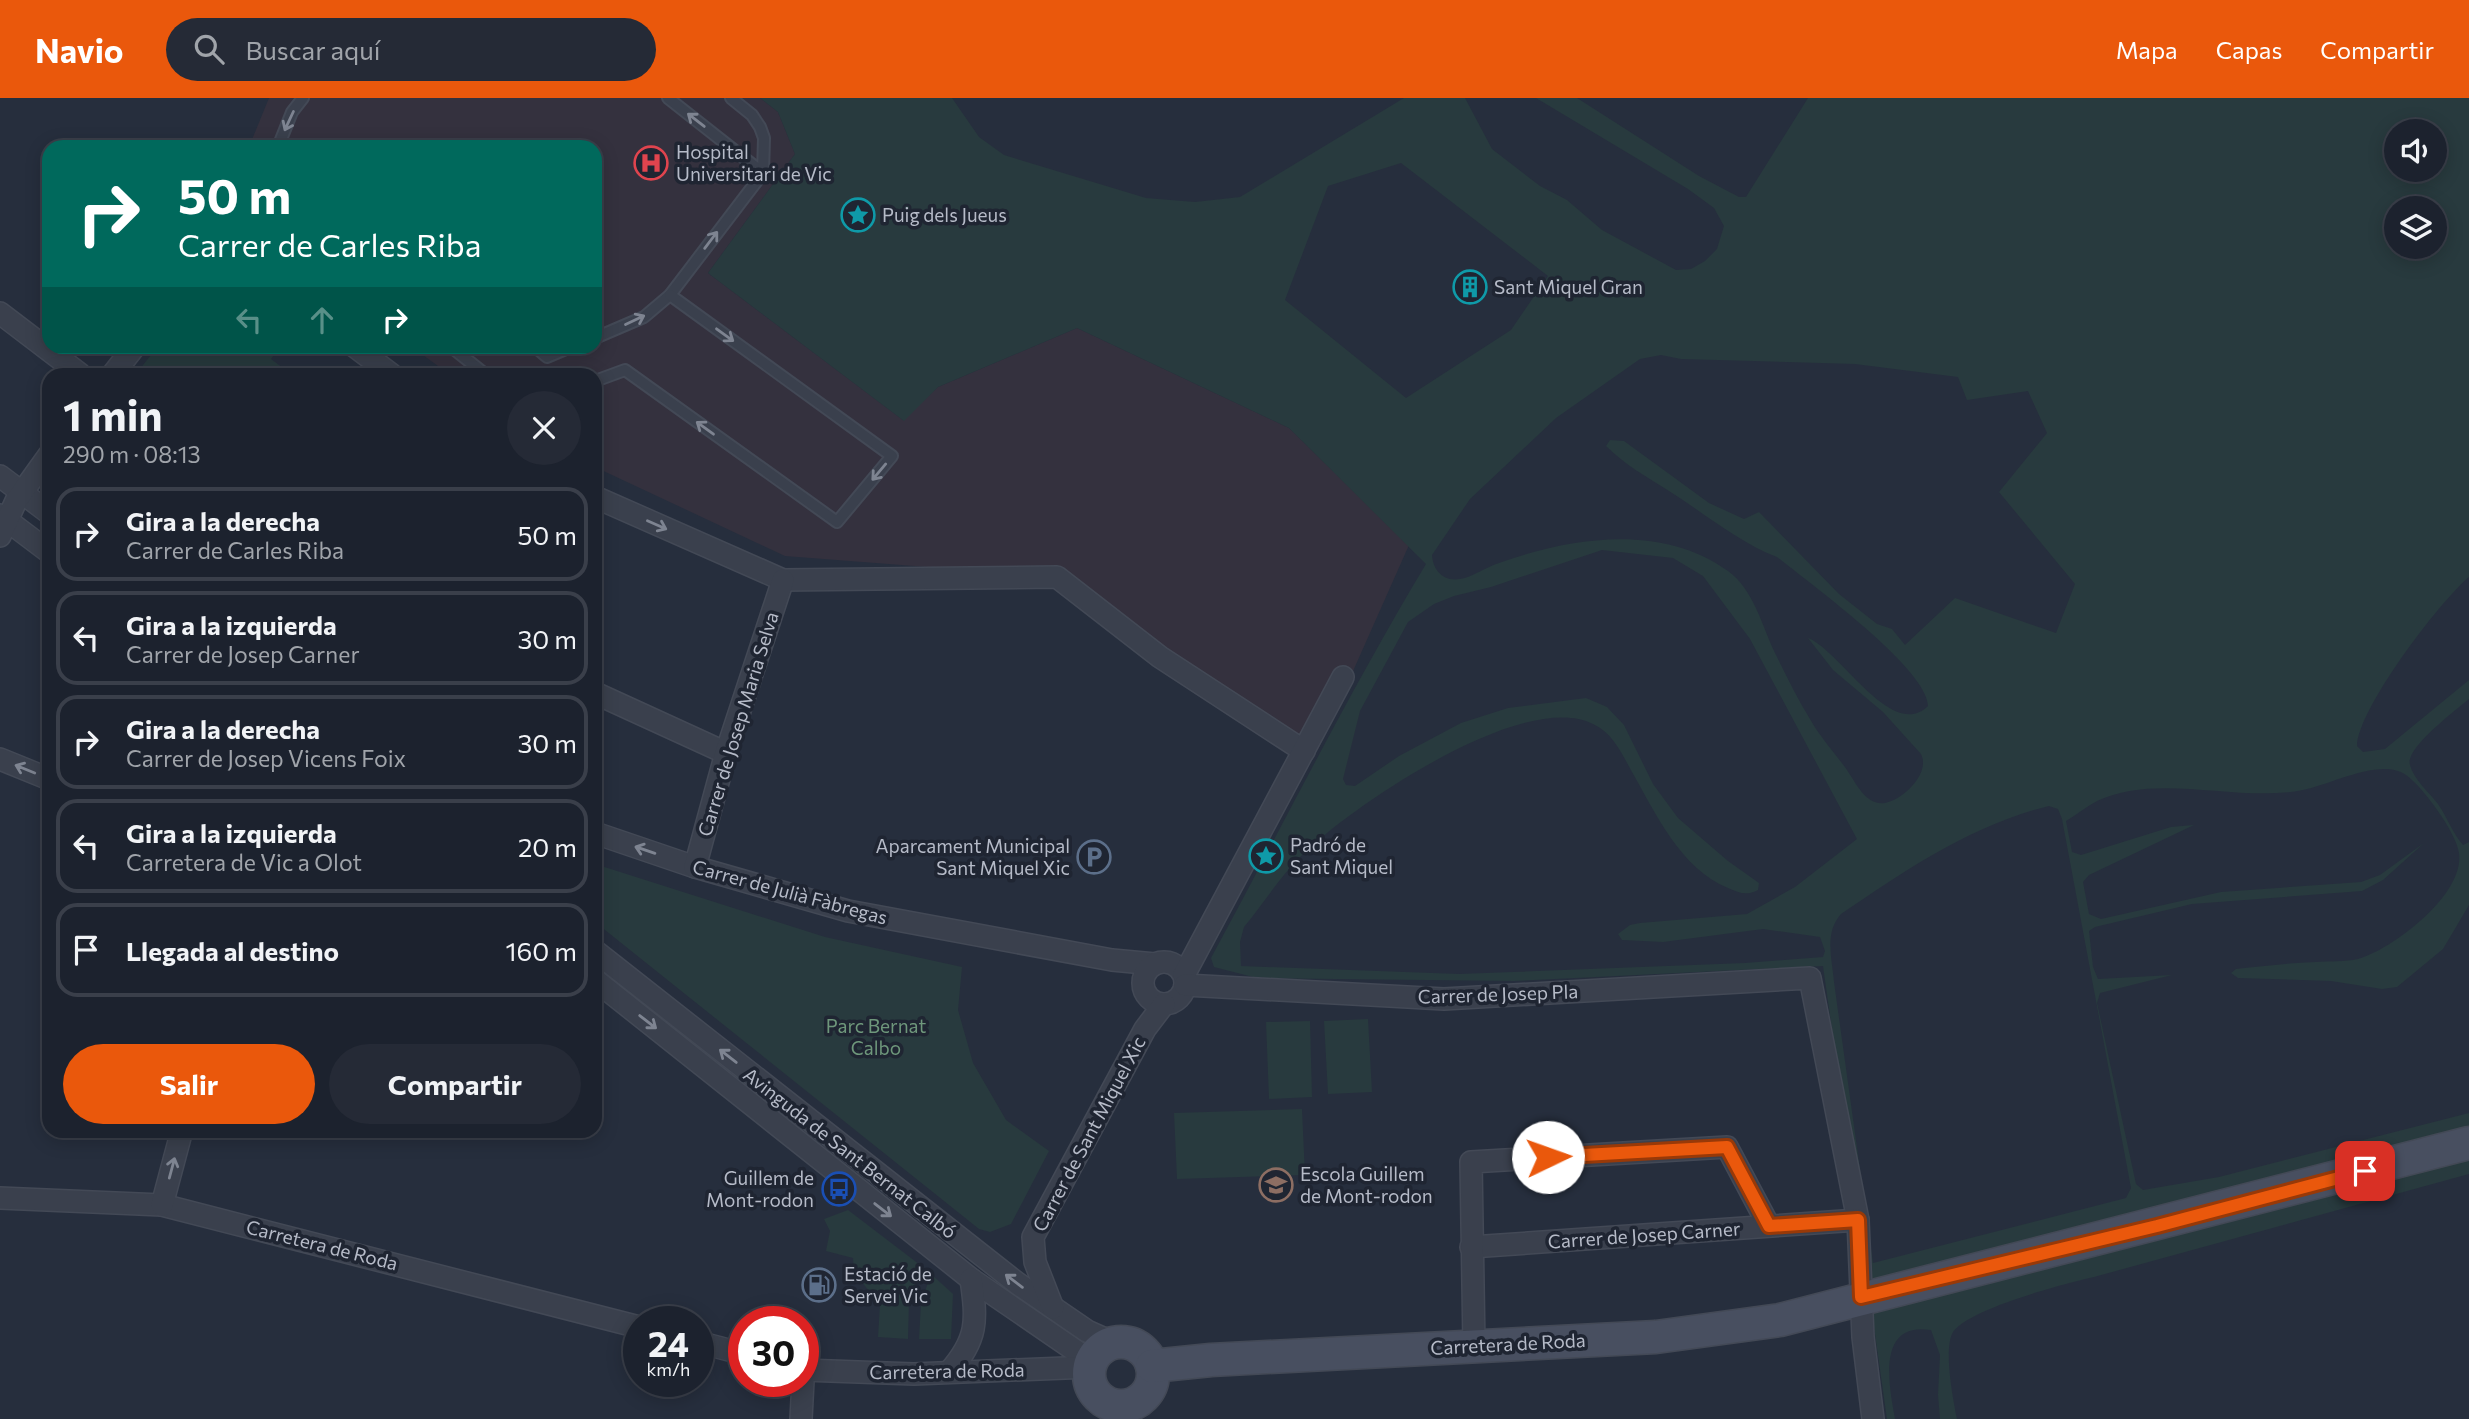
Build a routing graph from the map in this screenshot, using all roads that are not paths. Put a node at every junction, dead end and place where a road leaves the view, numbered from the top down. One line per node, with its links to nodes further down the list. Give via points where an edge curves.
1 (303, 98): 4 (lane, one-way to 4)
2 (668, 98): 5 (lane, one-way to 2)
3 (731, 98): 5 (lane, via 760,127)
4 (281, 140)
5 (763, 173): 6 (lane, one-way to 5)
6 (670, 295): 8 (lane, one-way to 6, via 644,317); 18 (lane, one-way to 18, via 892,456 837,522 625,370)
7 (0, 313): 9 (street)
8 (602, 335)
9 (42, 345)
10 (54, 354): 14 (street)
11 (129, 354): 15 (street)
12 (364, 354): 16 (street)
13 (460, 354): 17 (lane)
14 (72, 368)
15 (118, 368)
16 (382, 368)
17 (478, 368)
18 (602, 378)
19 (42, 464): 21 (street)
20 (0, 476): 21 (street)
21 (22, 491): 23 (street); 24 (street)
22 (602, 500): 26 (street, one-way to 26)
23 (42, 507)
24 (3, 524): 25 (street)
25 (42, 548)
26 (783, 580): 29 (street, via 1057,577 1160,657); 30 (street, Carrer de Josep Maria Selva)
27 (1343, 677): 29 (street)
28 (602, 696): 30 (street)
29 (1304, 751): 35 (street)
30 (726, 753): 34 (street, Carrer de Josep Maria Selva)
31 (0, 759): 32 (street, one-way to 31)
32 (42, 776)
33 (602, 835): 34 (street, Carrer de Julià Fàbregas, one-way to 33)
34 (695, 867): 37 (street, Carrer de Julià Fàbregas, via 848,911)
35 (1204, 936): 38 (street); 39 (street)
36 (602, 957): 52 (street, Avinguda de Sant Bernat Calbó, one-way to 36)
37 (1112, 960): 38 (street, Carrer de Julià Fàbregas); 41 (street)
38 (1161, 963): 39 (street, via 1177,966); 41 (street, via 1144,976)
39 (1185, 980): 42 (street, via 1178,999); 47 (street, Carrer de Josep Pla, via 1444,999 1810,978)
40 (602, 986): 50 (street, Avinguda de Sant Bernat Calbó, one-way to 50)
41 (1145, 991): 42 (street)
42 (1164, 1004): 52 (street, Carrer de Sant Miquel Xic, via 1145,1030 1033,1237 1035,1262)
43 (180, 1138): 46 (street, one-way to 43)
44 (2469, 1143): 51 (street, Carretera de Roda, via 2157,1226)
45 (0, 1198): 46 (street, Carretera de Roda)
46 (162, 1205): 53 (street, Carretera de Roda)
47 (1858, 1220): 48 (street, Carrer de Josep Carner); 51 (street)
48 (1769, 1226): 49 (street, Carrer de Josep Carner); 49 (street, via 1727,1147 1471,1162)
49 (1471, 1247): 54 (street)
50 (971, 1279): 55 (street, Avinguda de Sant Bernat Calbó); 58 (street, via 976,1316 972,1343)
51 (1861, 1297): 54 (street, Carretera de Roda, via 1780,1320 1656,1337); 62 (street)
52 (1053, 1308): 55 (street, Avinguda de Sant Bernat Calbó, via 1087,1331)
53 (623, 1322)
54 (1474, 1346): 56 (street, Carretera de Roda)
55 (1098, 1357): 56 (street, via 1126,1342 1141,1349); 58 (street, Carretera de Roda); 60 (street, via 1091,1385)
56 (1152, 1367): 60 (street, via 1150,1388)
57 (819, 1371): 58 (street, Carretera de Roda)
58 (949, 1372)
59 (802, 1397): 61 (street)
60 (1117, 1411)
61 (801, 1419)
62 (1873, 1419)

